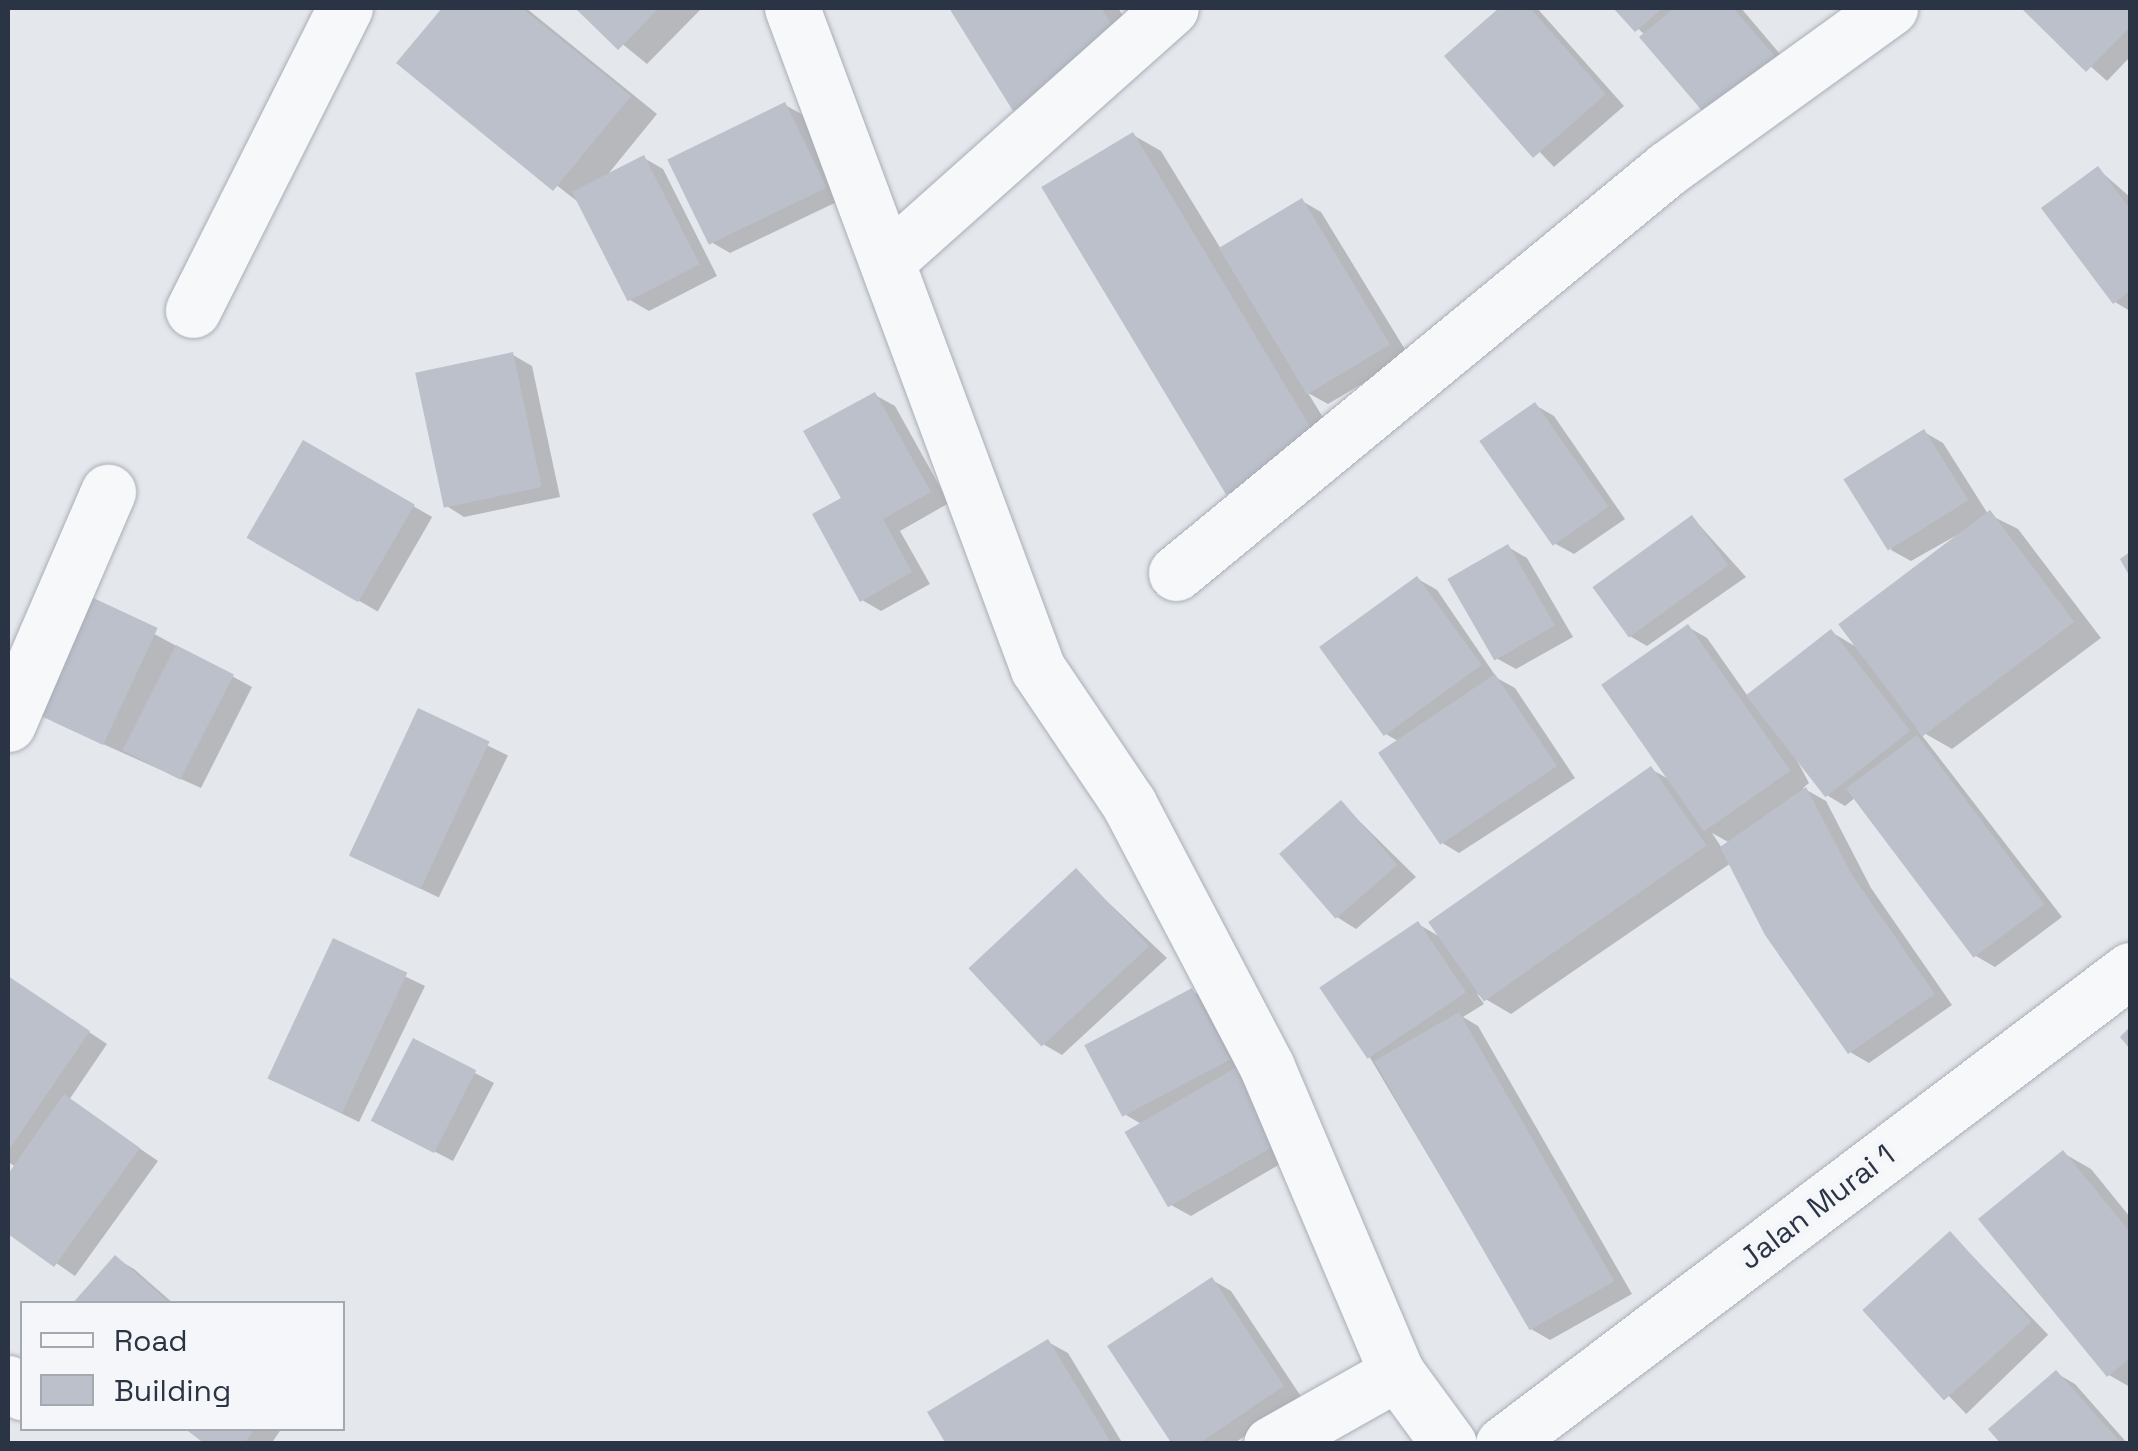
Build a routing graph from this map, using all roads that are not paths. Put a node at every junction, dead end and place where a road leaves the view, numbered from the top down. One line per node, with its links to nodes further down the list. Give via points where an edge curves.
1 (345, 8): 6 (street)
2 (792, 8): 5 (street)
3 (1171, 8): 5 (street)
4 (1890, 8): 8 (street, via 1668,168)
5 (887, 262): 11 (street, via 1038,669 1129,804 1267,1067)
6 (193, 310)
7 (108, 492): 9 (street)
8 (1176, 573)
9 (8, 724)
10 (2130, 970): 14 (street, Jalan Murai 1)
11 (1397, 1373): 12 (street); 13 (street)
12 (1271, 1444)
13 (1449, 1444)
14 (1503, 1444)

